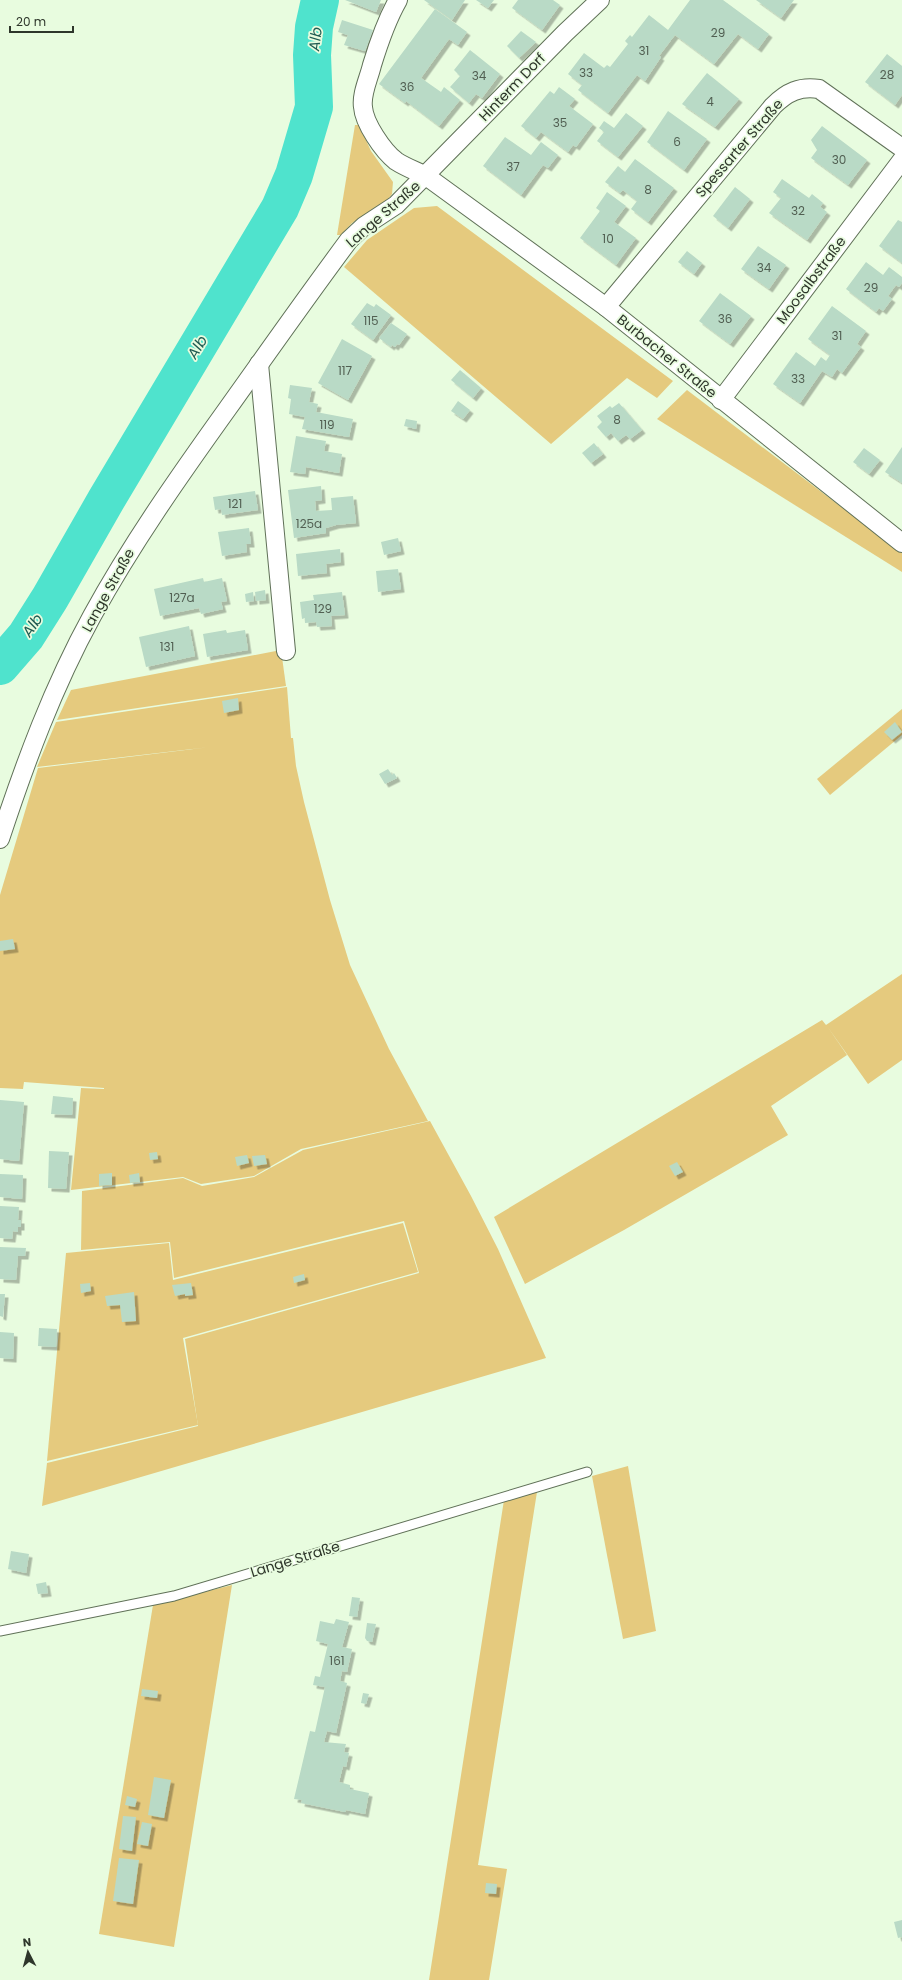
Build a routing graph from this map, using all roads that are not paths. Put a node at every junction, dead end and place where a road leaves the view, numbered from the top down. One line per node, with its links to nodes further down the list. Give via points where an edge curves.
1 (398, 0): 5 (street, Lange Straße, via 379,42 363,107 368,124 380,144 395,160)
2 (600, 0): 5 (street, Hinterm Dorf)
3 (902, 148): 6 (street, Spessarter Straße, via 819,89 808,87 794,90 773,106)
4 (902, 160): 8 (street, Moosalbstraße)
5 (426, 176): 6 (street, Burbacher Straße); 7 (street, Lange Straße, via 396,205 364,226 349,240)
6 (606, 307): 8 (street, Burbacher Straße)
7 (259, 364): 10 (street); 11 (street, Lange Straße, via 164,498 91,618 53,696 28,756)
8 (721, 400): 9 (street, Burbacher Straße)
9 (902, 543)
10 (286, 651)
11 (0, 839)
12 (586, 1472): 13 (lane, Lange Straße, via 174,1596)
13 (0, 1631)

